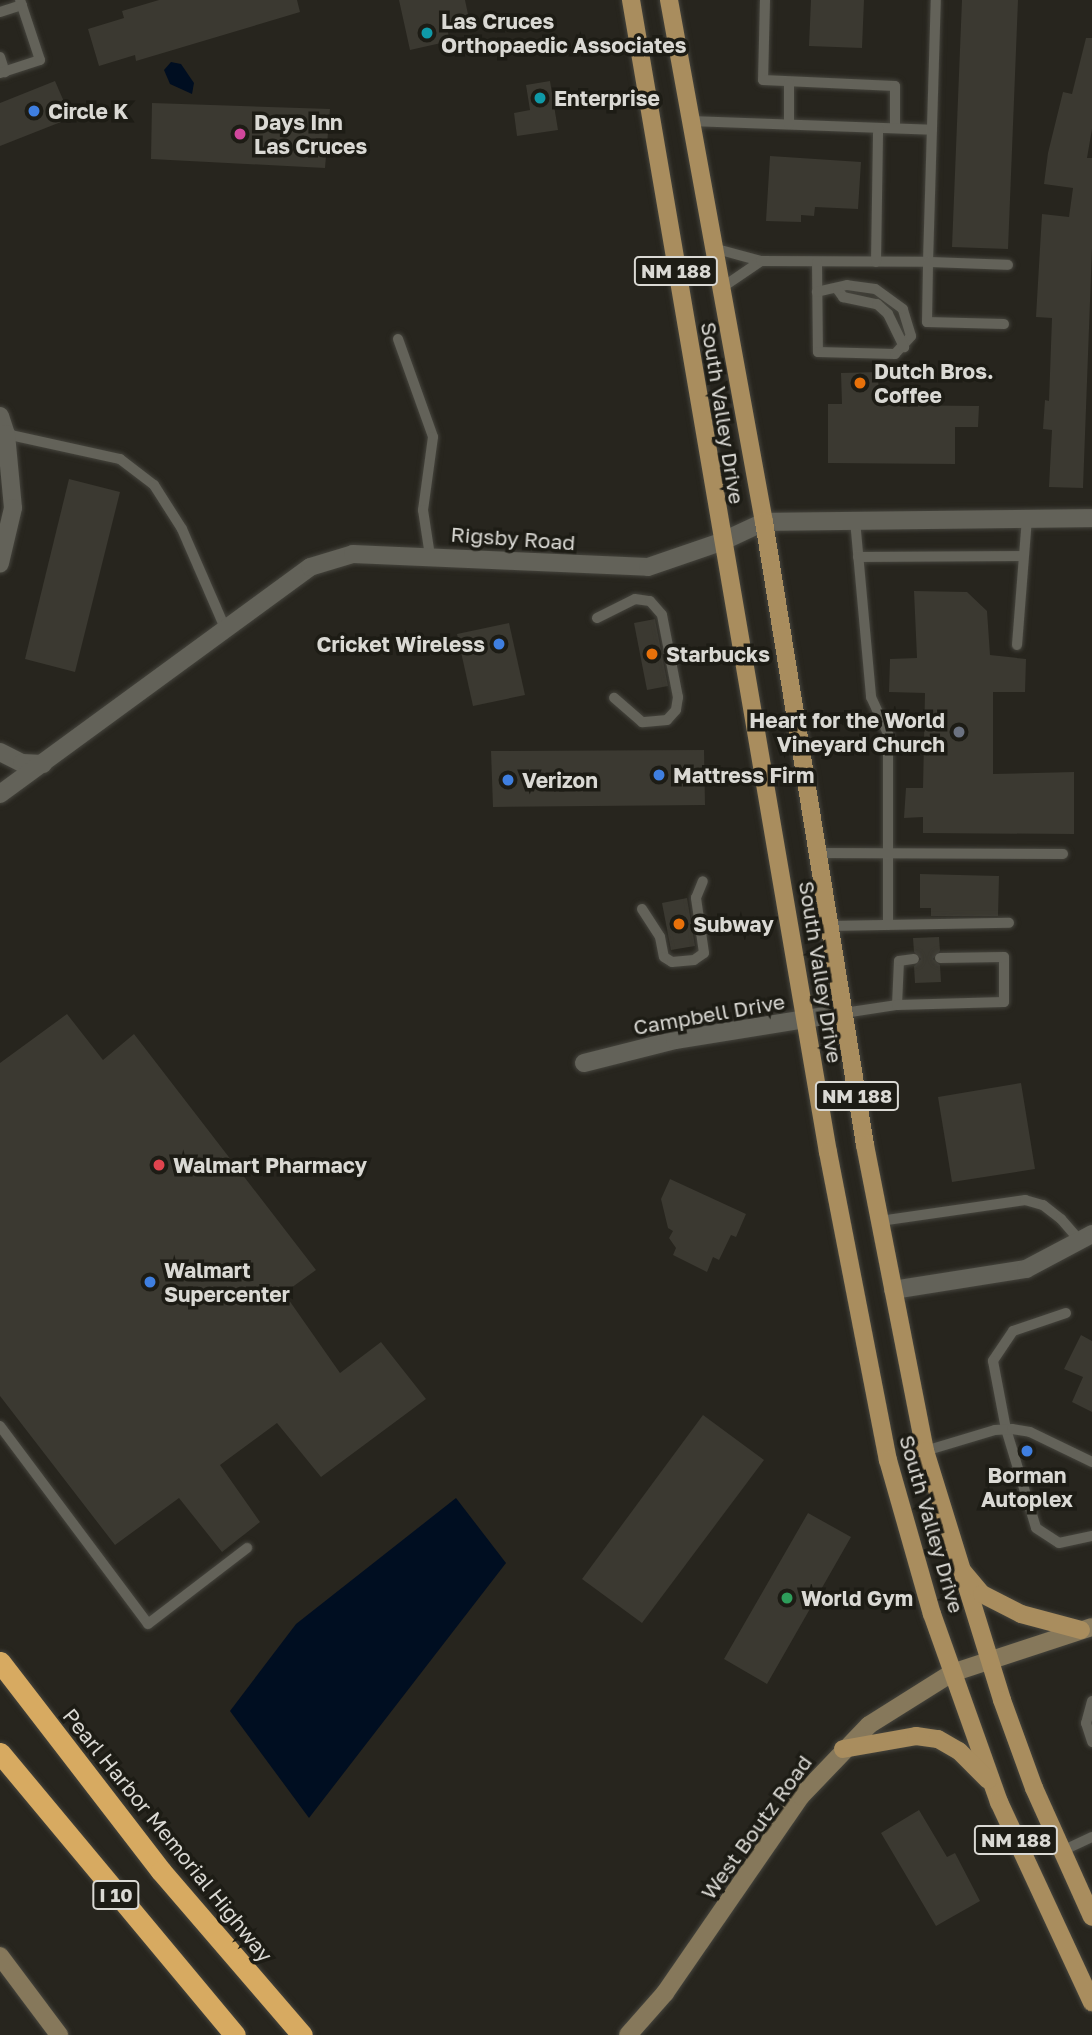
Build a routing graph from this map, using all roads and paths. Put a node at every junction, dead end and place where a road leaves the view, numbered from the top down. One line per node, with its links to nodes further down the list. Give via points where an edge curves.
1 (631, 0): 33 (main road, South Valley Drive / NM 188)
2 (669, 0): 10 (main road, South Valley Drive / NM 188)
3 (765, 0): 9 (lane, via 763,80)
4 (936, 0): 14 (lane)
5 (21, 3): 6 (lane); 8 (lane, via 40,60)
6 (0, 12)
7 (0, 57): 8 (lane)
8 (3, 72)
9 (789, 83): 11 (lane); 13 (lane, via 895,86)
10 (690, 121): 11 (lane); 15 (main road, South Valley Drive / NM 188)
11 (789, 124): 12 (lane)
12 (878, 128): 13 (lane); 18 (lane)
13 (895, 128): 14 (lane)
14 (932, 130): 19 (lane)
15 (712, 248): 16 (lane); 21 (main road, South Valley Drive / NM 188)
16 (761, 261): 17 (lane); 21 (lane)
17 (817, 261): 18 (lane); 23 (lane)
18 (876, 262): 19 (lane)
19 (928, 262): 20 (lane); 24 (lane, via 927,322)
20 (1008, 265)
21 (719, 289): 32 (main road, South Valley Drive / NM 188)
22 (838, 290): 23 (lane); 26 (lane, via 843,297 877,304 888,314); 26 (lane, via 864,285 903,309 911,336)
23 (817, 292): 26 (lane, via 818,352 895,354)
24 (1004, 324)
25 (398, 339): 34 (lane, via 433,437 423,510)
26 (904, 347)
27 (0, 416): 28 (street)
28 (6, 434): 37 (street, via 13,508); 39 (lane, via 120,459 154,485 182,528)
29 (1027, 518): 30 (street, Rigsby Road); 31 (street, Rigsby Road); 35 (lane)
30 (1092, 519)
31 (855, 520): 32 (street, Rigsby Road); 36 (lane)
32 (764, 522): 33 (street, Rigsby Road); 45 (main road, South Valley Drive / NM 188)
33 (721, 542): 34 (street, Rigsby Road, via 648,567); 57 (main road, South Valley Drive / NM 188)
34 (430, 556): 39 (street, Rigsby Road, via 353,554 310,567)
35 (1023, 556): 36 (lane); 40 (lane)
36 (858, 557): 46 (lane, via 871,697 888,734)
37 (0, 563)
38 (597, 618): 41 (lane, via 635,599 650,601 663,615 678,697 676,710 667,720 642,722)
39 (226, 631): 43 (street, Rigsby Road)
40 (1017, 645)
41 (614, 698)
42 (0, 752): 43 (street, via 22,763)
43 (43, 764): 44 (street, Rigsby Road)
44 (0, 794)
45 (817, 853): 46 (lane); 52 (main road, South Valley Drive / NM 188)
46 (890, 854): 47 (lane); 51 (lane)
47 (1063, 854)
48 (703, 881): 49 (lane, via 696,898 705,953 695,960 673,962 664,957 660,937)
49 (642, 909)
50 (1009, 923): 51 (lane)
51 (888, 925): 52 (lane)
52 (829, 926): 56 (main road, South Valley Drive / NM 188)
53 (940, 958): 55 (lane, via 1004,957 1004,1002)
54 (914, 959): 55 (lane, via 899,961)
55 (897, 1005): 56 (lane)
56 (844, 1013): 57 (street, Campbell Drive); 59 (main road, South Valley Drive / NM 188)
57 (805, 1019): 58 (street, Campbell Drive, via 675,1040); 73 (main road, South Valley Drive / NM 188, via 888,1460)
58 (584, 1063)
59 (880, 1221): 60 (lane, via 1025,1200 1043,1205); 61 (main road, South Valley Drive / NM 188)
60 (1086, 1238): 61 (street, via 1027,1269)
61 (893, 1290): 65 (main road, South Valley Drive / NM 188)
62 (1066, 1313): 64 (lane, via 1013,1331 998,1349 993,1362)
63 (0, 1426): 68 (lane, via 148,1624)
64 (1006, 1429): 65 (lane); 66 (lane, via 1030,1432); 67 (lane, via 1037,1528 1059,1543)
65 (925, 1451): 69 (main road, South Valley Drive / NM 188)
66 (1092, 1462)
67 (1092, 1536)
68 (247, 1548)
69 (956, 1563): 70 (main road, via 982,1594 1021,1614); 71 (main road, South Valley Drive / NM 188)
70 (1087, 1629): 71 (street, West Boutz Road)
71 (988, 1661): 73 (street, West Boutz Road); 80 (main road, South Valley Drive / NM 188)
72 (0, 1662): 86 (highway, Pearl Harbor Memorial Highway / I 10, via 161,1871)
73 (952, 1673): 76 (street, West Boutz Road, via 869,1726); 78 (main road, South Valley Drive / NM 188)
74 (1092, 1701): 75 (lane, via 1086,1723)
75 (1092, 1742)
76 (843, 1749): 78 (main road, via 916,1736 938,1739 959,1751); 87 (street, West Boutz Road, via 801,1796 665,1993)
77 (0, 1753): 85 (highway, I 10)
78 (993, 1785): 83 (main road, South Valley Drive / NM 188)
79 (1092, 1837): 80 (lane)
80 (1062, 1852): 81 (main road, South Valley Drive / NM 188)
81 (1092, 1917)
82 (0, 1956): 84 (street)
83 (1092, 2002)
84 (59, 2035)
85 (235, 2035)
86 (302, 2035)
87 (628, 2035)

